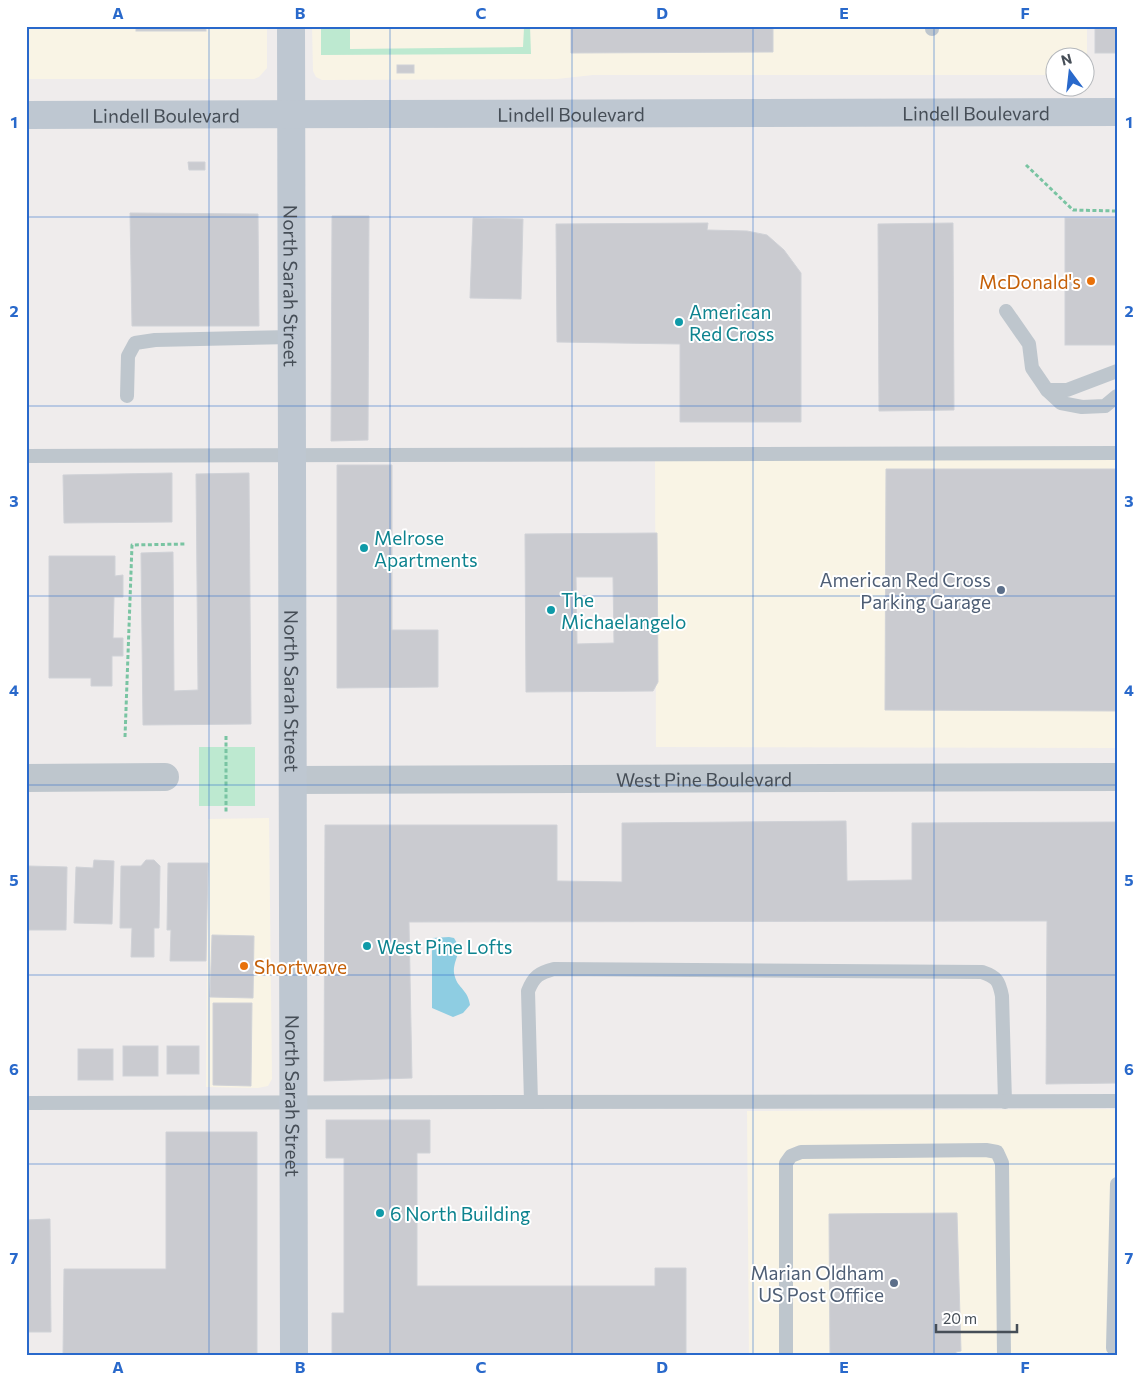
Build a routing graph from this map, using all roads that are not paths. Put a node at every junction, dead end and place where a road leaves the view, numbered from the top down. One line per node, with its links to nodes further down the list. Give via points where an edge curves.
1 (291, 26): 3 (street, North Sarah Street)
2 (1117, 112): 3 (street, Lindell Boulevard)
3 (291, 114): 4 (street, Lindell Boulevard); 6 (street, North Sarah Street)
4 (26, 115)
5 (1006, 311): 8 (lane, via 1029,344 1032,368)
6 (292, 337): 9 (lane, via 135,343 128,356); 12 (street, North Sarah Street)
7 (1117, 371): 8 (lane, via 1067,390)
8 (1047, 390): 10 (lane, via 1060,403 1082,407 1105,406)
9 (127, 396)
10 (1117, 396)
11 (1117, 454): 12 (lane)
12 (292, 455): 13 (lane); 17 (street, North Sarah Street)
13 (26, 456)
14 (1117, 777): 17 (street, West Pine Boulevard)
15 (26, 778): 16 (street)
16 (165, 778)
17 (293, 780): 22 (street, North Sarah Street)
18 (1117, 1101): 20 (lane)
19 (531, 1102): 20 (lane); 20 (lane, via 528,991 541,973 554,969 982,972 992,975 999,983 1002,996); 22 (lane)
20 (1005, 1102)
21 (26, 1103): 22 (lane)
22 (294, 1103): 25 (street, North Sarah Street)
23 (1117, 1184): 24 (lane)
24 (1113, 1348)
25 (294, 1355)
26 (786, 1355): 27 (lane, via 786,1164 791,1156 801,1152 986,1150 997,1152 1002,1163)
27 (1004, 1355)

